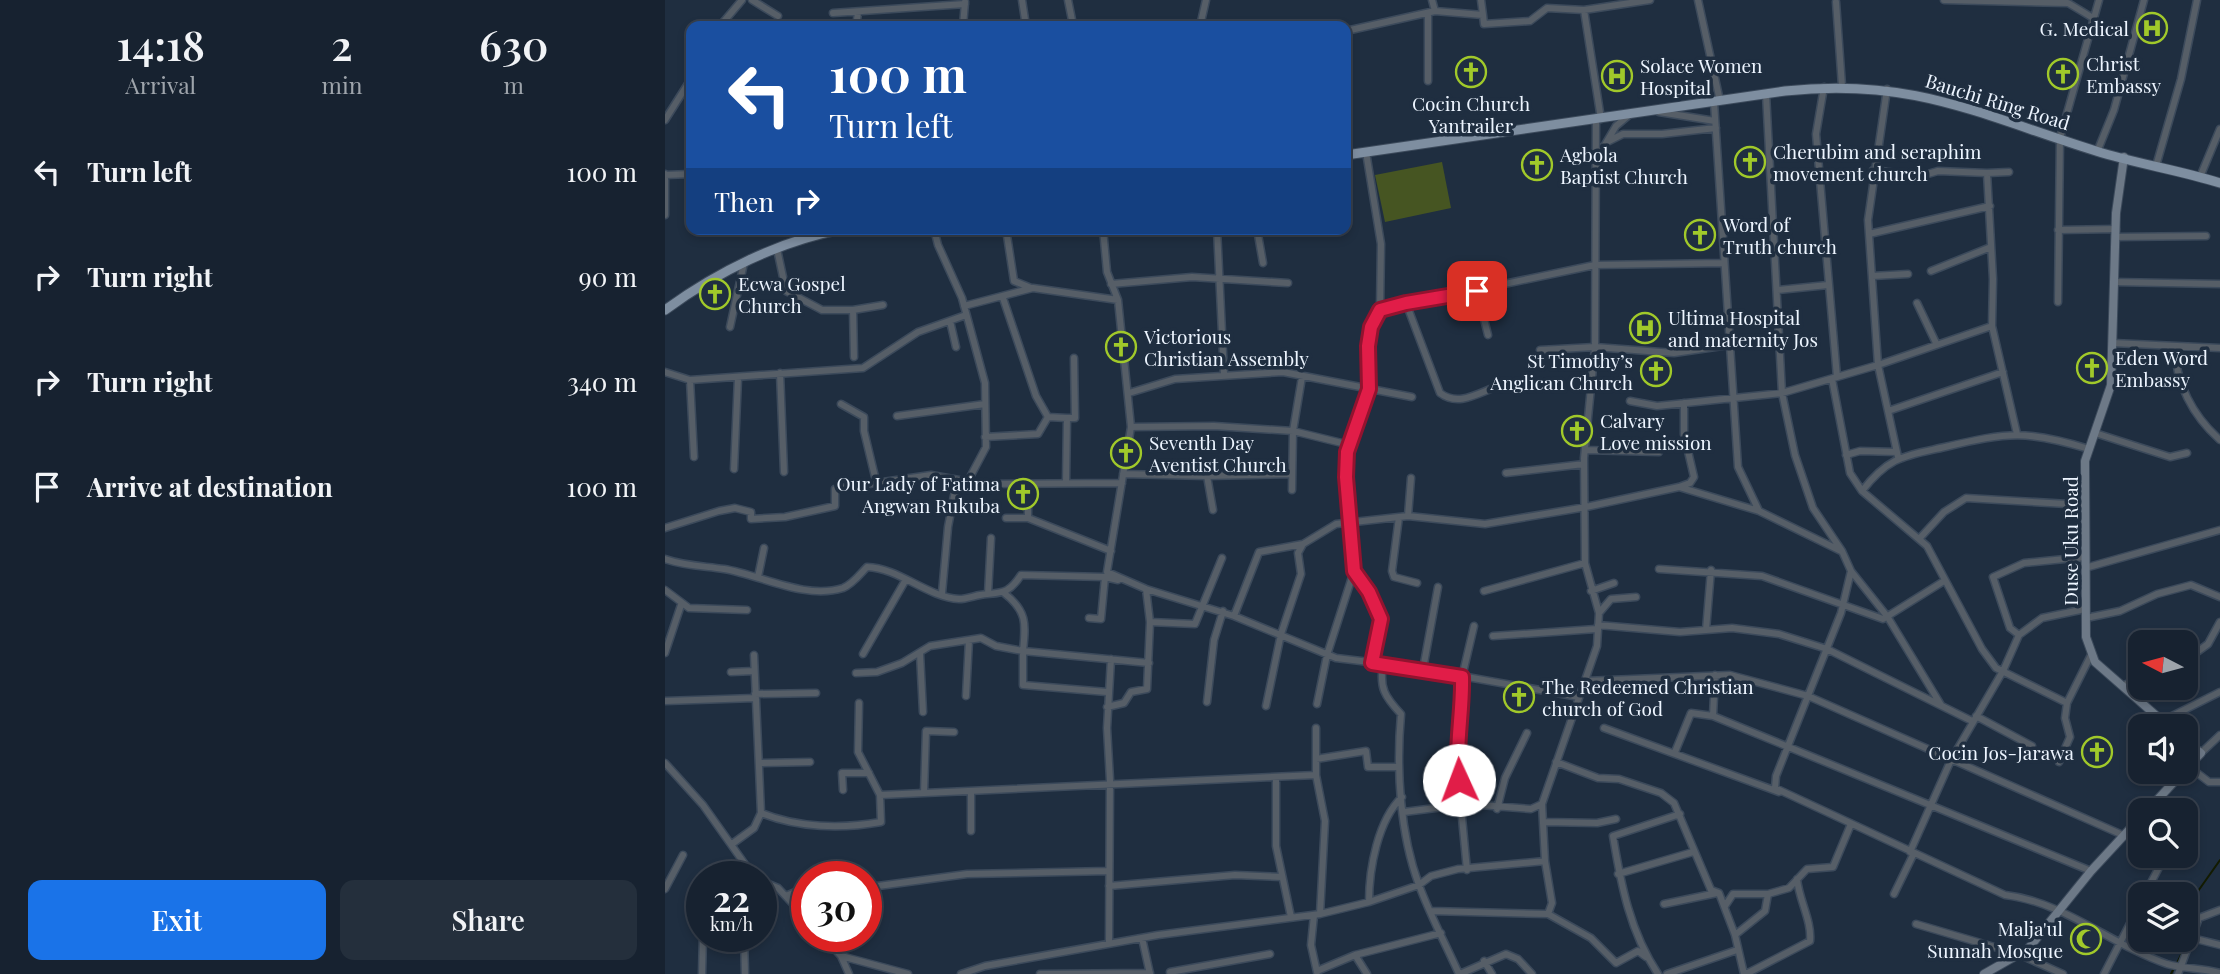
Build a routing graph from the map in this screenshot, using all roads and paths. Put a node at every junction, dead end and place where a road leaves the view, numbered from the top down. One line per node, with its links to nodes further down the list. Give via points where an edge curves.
1 (740, 0): 26 (street)
2 (752, 0): 24 (street)
3 (1021, 0): 29 (street)
4 (1068, 0): 30 (street)
5 (1206, 0): 31 (street)
6 (1432, 0): 20 (street)
7 (1481, 0): 23 (street)
8 (1565, 0): 18 (street)
9 (1650, 0): 19 (street)
10 (1698, 0): 39 (street)
11 (1944, 0): 15 (street)
12 (2099, 0): 25 (street)
13 (2144, 0): 49 (street, via 2114,110)
14 (2197, 0): 53 (street)
15 (2047, 1): 25 (street, via 2068,3)
16 (965, 2): 22 (street); 28 (street)
17 (1836, 2): 34 (street)
18 (1566, 9): 19 (street); 23 (street, via 1547,8 1530,21 1484,24)
19 (1584, 10): 43 (street)
20 (1431, 12): 23 (street); 32 (street); 33 (street)
21 (833, 13): 22 (street)
22 (858, 13): 27 (street)
23 (1483, 15)
24 (778, 16)
25 (2093, 18): 46 (street)
26 (724, 21)
27 (857, 21)
28 (963, 21)
29 (1025, 21)
30 (1072, 21)
31 (1201, 21)
32 (1351, 30)
33 (1428, 82)
34 (1842, 86): 36 (main road, Bauchi Ring Road); 37 (main road, Bauchi Ring Road)
35 (686, 87): 42 (street)
36 (1824, 87): 38 (main road, Bauchi Ring Road); 87 (street, via 1816,134)
37 (1887, 89): 46 (main road, Bauchi Ring Road, via 1952,102); 54 (street)
38 (1766, 94): 39 (main road, Bauchi Ring Road); 89 (street)
39 (1717, 102): 40 (main road, Bauchi Ring Road); 44 (street)
40 (1653, 111): 41 (main road, Bauchi Ring Road); 44 (street)
41 (1629, 115): 43 (main road, Bauchi Ring Road); 47 (street)
42 (665, 120)
43 (1598, 120): 48 (main road, Bauchi Ring Road); 52 (street)
44 (1716, 125): 47 (street, via 1662,134 1623,134); 77 (street)
45 (2220, 129): 59 (street)
46 (2060, 138): 49 (main road, Bauchi Ring Road); 63 (street)
47 (1607, 142): 52 (street)
48 (1366, 152): 50 (main road, Bauchi Ring Road); 100 (street, via 1381,244)
49 (2097, 152): 51 (main road, Bauchi Ring Road)
50 (1351, 154)
51 (2124, 157): 53 (main road, Bauchi Ring Road); 64 (street, Duse Uku Road)
52 (1596, 160): 78 (street)
53 (2156, 166): 59 (main road, Bauchi Ring Road)
54 (1873, 170): 55 (street, via 1921,176 1938,170); 65 (street)
55 (1987, 173): 56 (street); 61 (street)
56 (2009, 173)
57 (665, 174): 58 (street); 62 (street)
58 (686, 174)
59 (2200, 177): 60 (main road, Bauchi Ring Road)
60 (2220, 183)
61 (1990, 206): 65 (street); 73 (street)
62 (665, 215)
63 (2058, 230): 64 (street); 93 (street)
64 (2116, 233): 72 (street); 83 (street, Duse Uku Road)
65 (1869, 234): 81 (street)
66 (814, 235): 74 (main road)
67 (935, 235): 97 (street)
68 (1007, 235): 88 (street, via 1014,281)
69 (1104, 235): 85 (street)
70 (1217, 235): 82 (street)
71 (1258, 235): 76 (street)
72 (2206, 236)
73 (1991, 247): 79 (street); 103 (street)
74 (777, 249): 75 (main road); 99 (street, via 786,291 822,310)
75 (744, 263): 98 (main road); 104 (street)
76 (1263, 263)
77 (1724, 263): 78 (street); 108 (street)
78 (1595, 265): 90 (street); 111 (street)
79 (1931, 271)
80 (1907, 274): 81 (street)
81 (1873, 276): 116 (street)
82 (1218, 280): 84 (street); 85 (street, via 1192,276); 120 (street)
83 (2114, 282): 86 (street); 107 (street, Duse Uku Road)
84 (1287, 283)
85 (1111, 284): 92 (street)
86 (2220, 284)
87 (1828, 285): 89 (street); 123 (street)
88 (1033, 288): 91 (street); 92 (street)
89 (1777, 290): 130 (street)
90 (1477, 291): 94 (street); 105 (street)
91 (1003, 298): 97 (street); 139 (street, via 1036,396)
92 (1118, 300): 129 (street)
93 (2058, 302)
94 (1406, 303): 100 (street); 127 (street, via 1440,393 1459,400)
95 (1917, 303): 106 (street)
96 (883, 305): 99 (street)
97 (964, 306): 101 (street)
98 (665, 310)
99 (853, 310): 114 (street)
100 (1380, 310): 128 (street, via 1368,346)
101 (966, 315): 102 (street); 136 (street, via 985,383)
102 (950, 321): 110 (street); 119 (street, via 918,332 863,368)
103 (1991, 326): 106 (street); 118 (street)
104 (730, 327)
105 (1488, 335)
106 (1935, 343): 116 (street)
107 (2113, 343): 109 (street); 124 (street, Duse Uku Road)
108 (1729, 345): 111 (street, via 1674,353); 132 (street)
109 (2175, 346): 112 (street); 146 (street, via 2175,370 2200,422)
110 (956, 347)
111 (1595, 347): 113 (street); 149 (street)
112 (2220, 348)
113 (1540, 350)
114 (854, 358)
115 (1074, 358): 140 (street, via 1075,418)
116 (1878, 365): 123 (street); 137 (street)
117 (665, 372): 125 (street)
118 (2003, 372): 137 (street); 144 (street)
119 (780, 373): 122 (street); 157 (street)
120 (1224, 374): 121 (street, via 1283,372); 129 (street, via 1175,379)
121 (1302, 377): 128 (street); 142 (street)
122 (738, 378): 125 (street); 156 (street)
123 (1834, 378): 130 (street); 153 (street)
124 (2111, 379): 126 (street); 143 (street, Duse Uku Road)
125 (690, 380): 154 (street)
126 (2151, 383)
127 (1493, 388)
128 (1369, 389): 131 (street); 147 (street)
129 (1129, 393): 141 (street)
130 (1782, 393): 132 (street); 188 (street, via 1795,455 1814,508)
131 (1412, 397)
132 (1734, 398): 134 (street); 175 (street, via 1738,467)
133 (1630, 401): 134 (street, via 1657,406)
134 (1684, 403): 169 (street, via 1684,434 1694,477)
135 (841, 404): 164 (street, via 864,417)
136 (985, 404): 138 (street); 145 (street)
137 (1888, 411): 152 (street)
138 (897, 416)
139 (1048, 417): 140 (street); 145 (street, via 1038,434)
140 (1067, 418): 167 (street)
141 (1131, 427): 142 (street); 159 (street)
142 (1293, 431): 147 (street); 160 (street)
143 (2095, 433): 148 (street, Duse Uku Road); 151 (street, via 2170,457)
144 (2017, 434): 148 (street, via 2046,436); 152 (street)
145 (985, 437): 165 (street, via 982,458)
146 (2220, 440)
147 (1350, 445): 180 (street, via 1346,477)
148 (2089, 449): 172 (street, Duse Uku Road)
149 (1585, 450): 150 (street); 155 (street)
150 (1659, 452)
151 (2186, 453)
152 (1898, 454): 153 (street, via 1860,451); 171 (street)
153 (1846, 455): 171 (street, via 1850,473)
154 (694, 457)
155 (1584, 464): 158 (street); 173 (street)
156 (734, 470)
157 (784, 472)
158 (1506, 473)
159 (1123, 474): 161 (street); 168 (street)
160 (1291, 474): 161 (street); 170 (street)
161 (1207, 476): 174 (street)
162 (1411, 478): 176 (street)
163 (957, 480): 164 (street, via 932,475); 165 (street); 210 (street)
164 (876, 481): 181 (street, via 835,489 835,506 785,517 751,519 751,512 735,508)
165 (968, 481): 166 (street)
166 (1028, 483): 167 (street); 179 (street)
167 (1066, 483): 168 (street)
168 (1122, 483): 187 (street)
169 (1679, 487): 173 (street); 175 (street)
170 (1292, 490)
171 (1862, 491): 184 (street)
172 (2085, 505): 184 (street, via 1966,498 1944,512); 189 (street, Duse Uku Road)
173 (1586, 508): 176 (street, via 1485,524); 192 (street)
174 (1213, 510)
175 (1759, 512): 188 (street)
176 (1409, 516): 177 (street)
177 (1399, 517): 180 (street); 202 (street, via 1392,571 1394,577)
178 (1006, 518): 179 (street)
179 (1028, 518): 187 (street)
180 (1350, 522): 185 (street, via 1336,524); 196 (street)
181 (665, 527)
182 (2220, 530): 193 (street)
183 (991, 538): 212 (street)
184 (1919, 539): 201 (street, via 1933,555)
185 (1303, 544): 222 (street, via 1259,552); 231 (street, via 1298,553 1301,575)
186 (764, 548): 198 (street)
187 (1111, 551): 204 (street, via 1107,572)
188 (1842, 551): 197 (street)
189 (2085, 556): 193 (street, Duse Uku Road); 232 (street, via 2024,563 1993,577 2010,628)
190 (1221, 558): 215 (street)
191 (665, 559): 198 (street)
192 (1585, 563): 208 (street); 209 (street)
193 (2085, 568): 218 (street, Duse Uku Road)
194 (1658, 569): 195 (street)
195 (1711, 570): 216 (street, via 1762,576); 230 (street)
196 (1354, 571): 242 (street); 246 (street, via 1381,619)
197 (1851, 571): 216 (street); 223 (street)
198 (758, 577): 200 (street, via 798,588 841,588 867,567 880,567)
199 (1105, 577): 204 (street); 211 (street, via 1021,575); 224 (street, via 1101,618)
200 (905, 581): 210 (street); 239 (street)
201 (1944, 581): 223 (street); 250 (street, via 1982,649)
202 (1417, 583)
203 (1614, 583): 209 (street)
204 (1132, 584): 206 (street)
205 (1438, 587): 248 (street)
206 (1146, 589): 215 (street); 226 (street)
207 (665, 590): 217 (street)
208 (1485, 591)
209 (1591, 591): 221 (street)
210 (942, 593): 212 (street, via 959,599)
211 (1005, 593): 212 (street); 236 (street, via 1020,605 1025,626)
212 (988, 594)
213 (1636, 597): 221 (street, via 1611,599)
214 (2220, 597): 225 (street, via 2191,585 2120,611)
215 (1202, 604): 220 (street); 226 (street, via 1195,624)
216 (1843, 604): 223 (street, via 1883,619); 235 (street)
217 (681, 605): 219 (street); 238 (street)
218 (2085, 609): 225 (street, Duse Uku Road); 232 (street, via 2042,618)
219 (747, 610)
220 (1223, 611): 222 (street); 266 (street, via 1214,640)
221 (1599, 613): 229 (street)
222 (1234, 616): 231 (street)
223 (1887, 616): 271 (street)
224 (1089, 618)
225 (2086, 618): 243 (street, Duse Uku Road)
226 (1150, 622): 245 (street)
227 (2220, 622): 237 (street, via 2208,644)
228 (1474, 626): 254 (street)
229 (1597, 627): 230 (street); 233 (street); 255 (street, via 1597,646)
230 (1706, 629): 235 (street, via 1779,634)
231 (1281, 634): 242 (street); 270 (street)
232 (2019, 635): 250 (street)
233 (1493, 636)
234 (969, 640): 236 (street, via 981,638); 240 (street, via 930,646); 262 (street)
235 (1827, 649): 263 (street); 271 (street)
236 (1023, 651): 244 (street); 258 (street, via 1023,685)
237 (2198, 651)
238 (665, 653)
239 (863, 654)
240 (921, 654): 252 (street, via 877,672); 273 (street)
241 (754, 655): 249 (street)
242 (1327, 655): 246 (street); 269 (street)
243 (2091, 655): 257 (street); 268 (street)
244 (1111, 659): 245 (street); 258 (street)
245 (1149, 663): 272 (street, via 1147,690 1131,692 1126,702)
246 (1372, 663): 247 (street)
247 (1383, 664): 248 (street); 296 (street, via 1380,682 1384,696 1401,714)
248 (1423, 670): 254 (street)
249 (754, 671): 251 (street); 261 (street)
250 (2003, 671): 268 (street); 277 (street)
251 (731, 672)
252 (856, 673)
253 (1715, 675): 255 (street); 263 (street, via 1755,679); 276 (street)
254 (1462, 677): 264 (street); 312 (street, via 1456,755)
255 (1585, 681): 264 (street)
256 (2128, 683): 257 (street)
257 (2122, 686): 274 (street)
258 (1107, 692): 272 (street)
259 (2220, 692): 275 (street)
260 (816, 693): 261 (street)
261 (755, 696): 265 (street); 291 (street)
262 (966, 696)
263 (1808, 696): 283 (street); 290 (street)
264 (1580, 697): 293 (street)
265 (665, 701)
266 (1207, 702)
267 (859, 703): 297 (street, via 858,752)
268 (2067, 703): 294 (street, via 2070,737)
269 (1317, 704)
270 (1266, 706)
271 (1942, 706): 277 (street)
272 (1107, 707): 303 (street)
273 (923, 712)
274 (2154, 714)
275 (2182, 714)
276 (1713, 716): 283 (street); 286 (street, via 1691,713)
277 (1974, 718): 284 (street); 290 (street)
278 (1316, 728): 289 (street)
279 (1604, 728): 286 (street)
280 (954, 732): 307 (street, via 926,732)
281 (1527, 733): 314 (street)
282 (2220, 735): 287 (street)
283 (1789, 745): 306 (street, via 1776,776 1775,788); 313 (street)
284 (2032, 746)
285 (2198, 750): 287 (street)
286 (1675, 751): 306 (street)
287 (2201, 752): 288 (street)
288 (2198, 755)
289 (1316, 758): 296 (street, via 1366,751 1369,767); 298 (street)
290 (1951, 760): 313 (street); 323 (street)
291 (760, 762): 292 (street); 316 (street)
292 (810, 762)
293 (1556, 762): 311 (street); 317 (street, via 1661,793)
294 (2059, 762)
295 (665, 764): 324 (street)
296 (1399, 767): 309 (street)
297 (869, 774): 304 (street, via 842,773); 308 (street)
298 (1316, 775): 300 (street); 353 (street, via 1325,821)
299 (2198, 776): 301 (street)
300 (1276, 779): 303 (street); 334 (street, via 1276,846)
301 (2220, 782)
302 (2172, 784): 310 (street)
303 (1110, 785): 305 (street); 331 (street)
304 (843, 790)
305 (971, 791): 307 (street); 321 (street)
306 (1780, 792): 320 (street)
307 (924, 793): 308 (street)
308 (880, 794): 316 (street, via 881,822 855,827 778,820)
309 (1402, 797): 315 (street); 347 (street, via 1392,806 1384,829 1370,876)
310 (2159, 798)
311 (1542, 804): 314 (street, via 1531,809); 319 (street)
312 (1462, 806): 314 (street); 315 (street); 330 (street)
313 (1930, 807): 326 (street); 332 (street)
314 (1497, 809)
315 (1405, 812): 337 (street)
316 (761, 813): 324 (street, via 754,828)
317 (1680, 814): 325 (street); 333 (street, via 1613,836)
318 (1616, 819): 319 (street)
319 (1545, 822): 329 (street)
320 (1851, 824): 326 (street); 335 (street, via 1833,867 1807,869)
321 (971, 831)
322 (2128, 832): 323 (street)
323 (2125, 835): 332 (street)
324 (732, 844): 328 (street)
325 (1693, 852): 333 (street); 341 (street, via 1711,890)
326 (1912, 853): 344 (street); 351 (street, via 2005,895)
327 (684, 855): 340 (street)
328 (743, 861)
329 (1545, 861): 330 (street); 354 (street, via 1552,903)
330 (1467, 870): 337 (street, via 1431,876)
331 (1109, 871): 336 (street, via 967,874); 338 (street)
332 (2091, 871): 351 (street)
333 (1618, 874): 375 (street)
334 (1282, 877): 338 (street, via 1235,875); 355 (street)
335 (1797, 879): 343 (street, via 1789,888); 396 (street, via 1810,941)
336 (882, 885)
337 (1419, 885): 347 (street); 352 (street)
338 (1109, 886): 364 (street)
339 (777, 888): 345 (street)
340 (665, 889)
341 (1719, 893): 348 (street); 349 (street)
342 (791, 894): 345 (street)
343 (1768, 894): 349 (street, via 1733,894); 360 (street, via 1765,911)
344 (1894, 894)
345 (786, 896): 346 (street)
346 (791, 901)
347 (1370, 902): 353 (street)
348 (1664, 904)
349 (1725, 906): 360 (street)
350 (2220, 909): 356 (street)
351 (2059, 910): 363 (street); 373 (street)
352 (1431, 911): 354 (street); 359 (street)
353 (1317, 914): 355 (street); 379 (street, via 1311,945)
354 (1548, 914): 375 (street, via 1591,938 1616,963 1639,951)
355 (1291, 917): 361 (street)
356 (2198, 921)
357 (1916, 924): 373 (street)
358 (2128, 926): 363 (street)
359 (1441, 933): 372 (street); 391 (street)
360 (1735, 935): 366 (street)
361 (1142, 938): 364 (street); 389 (street)
362 (2198, 940): 365 (street)
363 (2119, 942): 378 (street); 400 (street)
364 (1109, 943): 386 (street)
365 (2220, 945)
366 (1737, 950): 395 (street); 396 (street)
367 (703, 952): 382 (street)
368 (744, 952): 383 (street)
369 (837, 952): 374 (street)
370 (2186, 952): 378 (street)
371 (1270, 954): 381 (street)
372 (1355, 954): 379 (street); 390 (street)
373 (2018, 954): 377 (street); 399 (street)
374 (841, 956): 384 (street); 385 (street)
375 (1646, 957): 394 (street)
376 (1484, 961): 391 (street); 392 (street); 393 (street, via 1506,954)
377 (2002, 965): 397 (street); 398 (street)
378 (2179, 970): 380 (street)
379 (1317, 972)
380 (2220, 972)
381 (1168, 973)
382 (702, 974)
383 (745, 974)
384 (849, 974)
385 (908, 974)
386 (961, 974)
387 (1041, 974): 388 (street)
388 (1090, 974): 389 (street)
389 (1150, 974)
390 (1367, 974)
391 (1460, 974)
392 (1493, 974)
393 (1532, 974)
394 (1658, 974)
395 (1667, 974)
396 (1745, 974)
397 (1984, 974)
398 (1997, 974)
399 (2063, 974)
400 (2104, 974)

